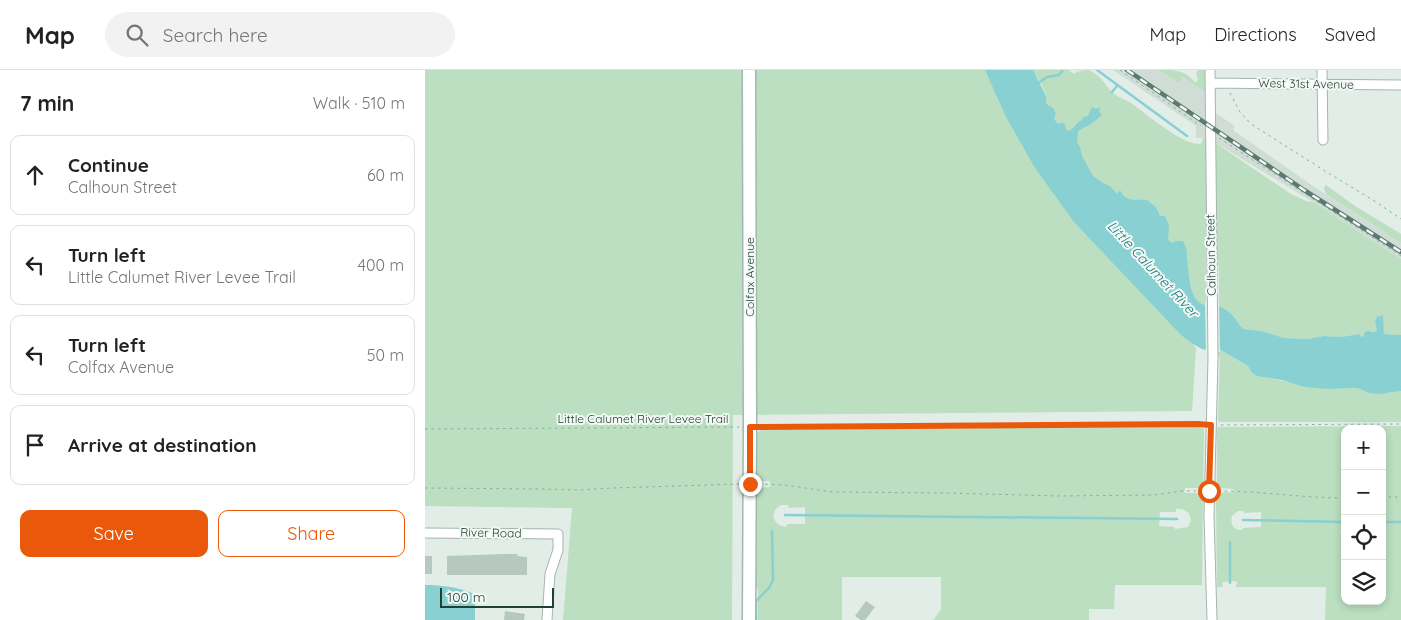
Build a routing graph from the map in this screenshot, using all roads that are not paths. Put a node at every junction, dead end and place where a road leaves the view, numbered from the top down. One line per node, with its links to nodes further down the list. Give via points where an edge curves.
1 (749, 70): 10 (street, Colfax Avenue)
2 (1210, 70): 4 (street, Calhoun Street)
3 (1322, 70): 5 (street)
4 (1210, 82): 5 (street, West 31st Avenue); 11 (street, Calhoun Street, via 1213,358 1209,515)
5 (1322, 84): 6 (street, West 31st Avenue); 7 (street)
6 (1401, 85)
7 (1323, 140)
8 (425, 533): 9 (street, River Road, via 558,534 558,550 550,574)
9 (547, 620)
10 (749, 620)
11 (1212, 620)

